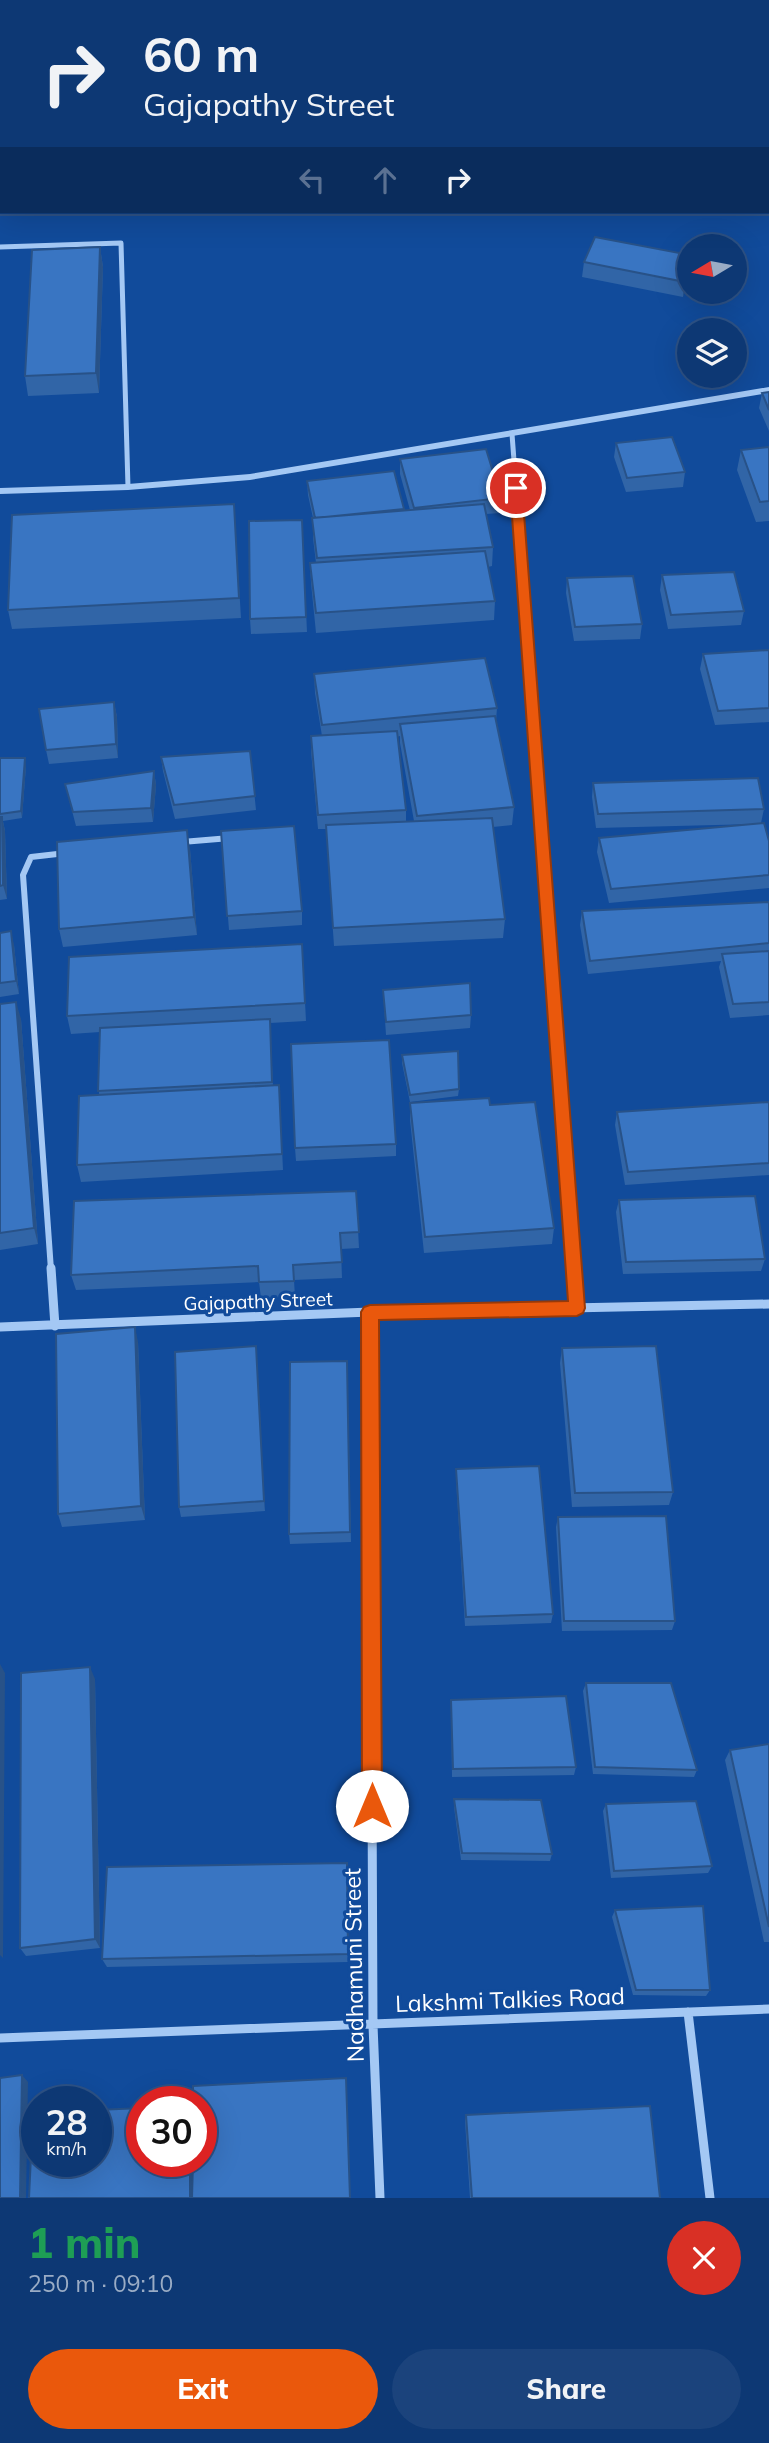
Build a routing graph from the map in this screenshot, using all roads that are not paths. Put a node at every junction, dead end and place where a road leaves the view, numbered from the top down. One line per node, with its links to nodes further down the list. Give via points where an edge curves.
1 (0, 247): 4 (street, via 121,243)
2 (769, 390): 3 (street)
3 (512, 434): 4 (street, via 250,477); 10 (street)
4 (128, 486): 5 (street)
5 (0, 491)
6 (239, 837): 7 (street)
7 (169, 844)
8 (73, 853): 12 (street, via 32,857 23,875)
9 (769, 1304): 10 (street, Gajapathy Street)
10 (577, 1308): 11 (street, Gajapathy Street)
11 (370, 1312): 12 (street, Gajapathy Street); 16 (street, Nadhamuni Street)
12 (55, 1326): 13 (street, Gajapathy Street)
13 (0, 1327)
14 (769, 2009): 15 (street, Lakshmi Talkies Road)
15 (688, 2012): 16 (street, Lakshmi Talkies Road); 19 (street)
16 (373, 2025): 17 (street, Lakshmi Talkies Road); 18 (street, Nadhamuni Street)
17 (0, 2038)
18 (380, 2198)
19 (710, 2198)

